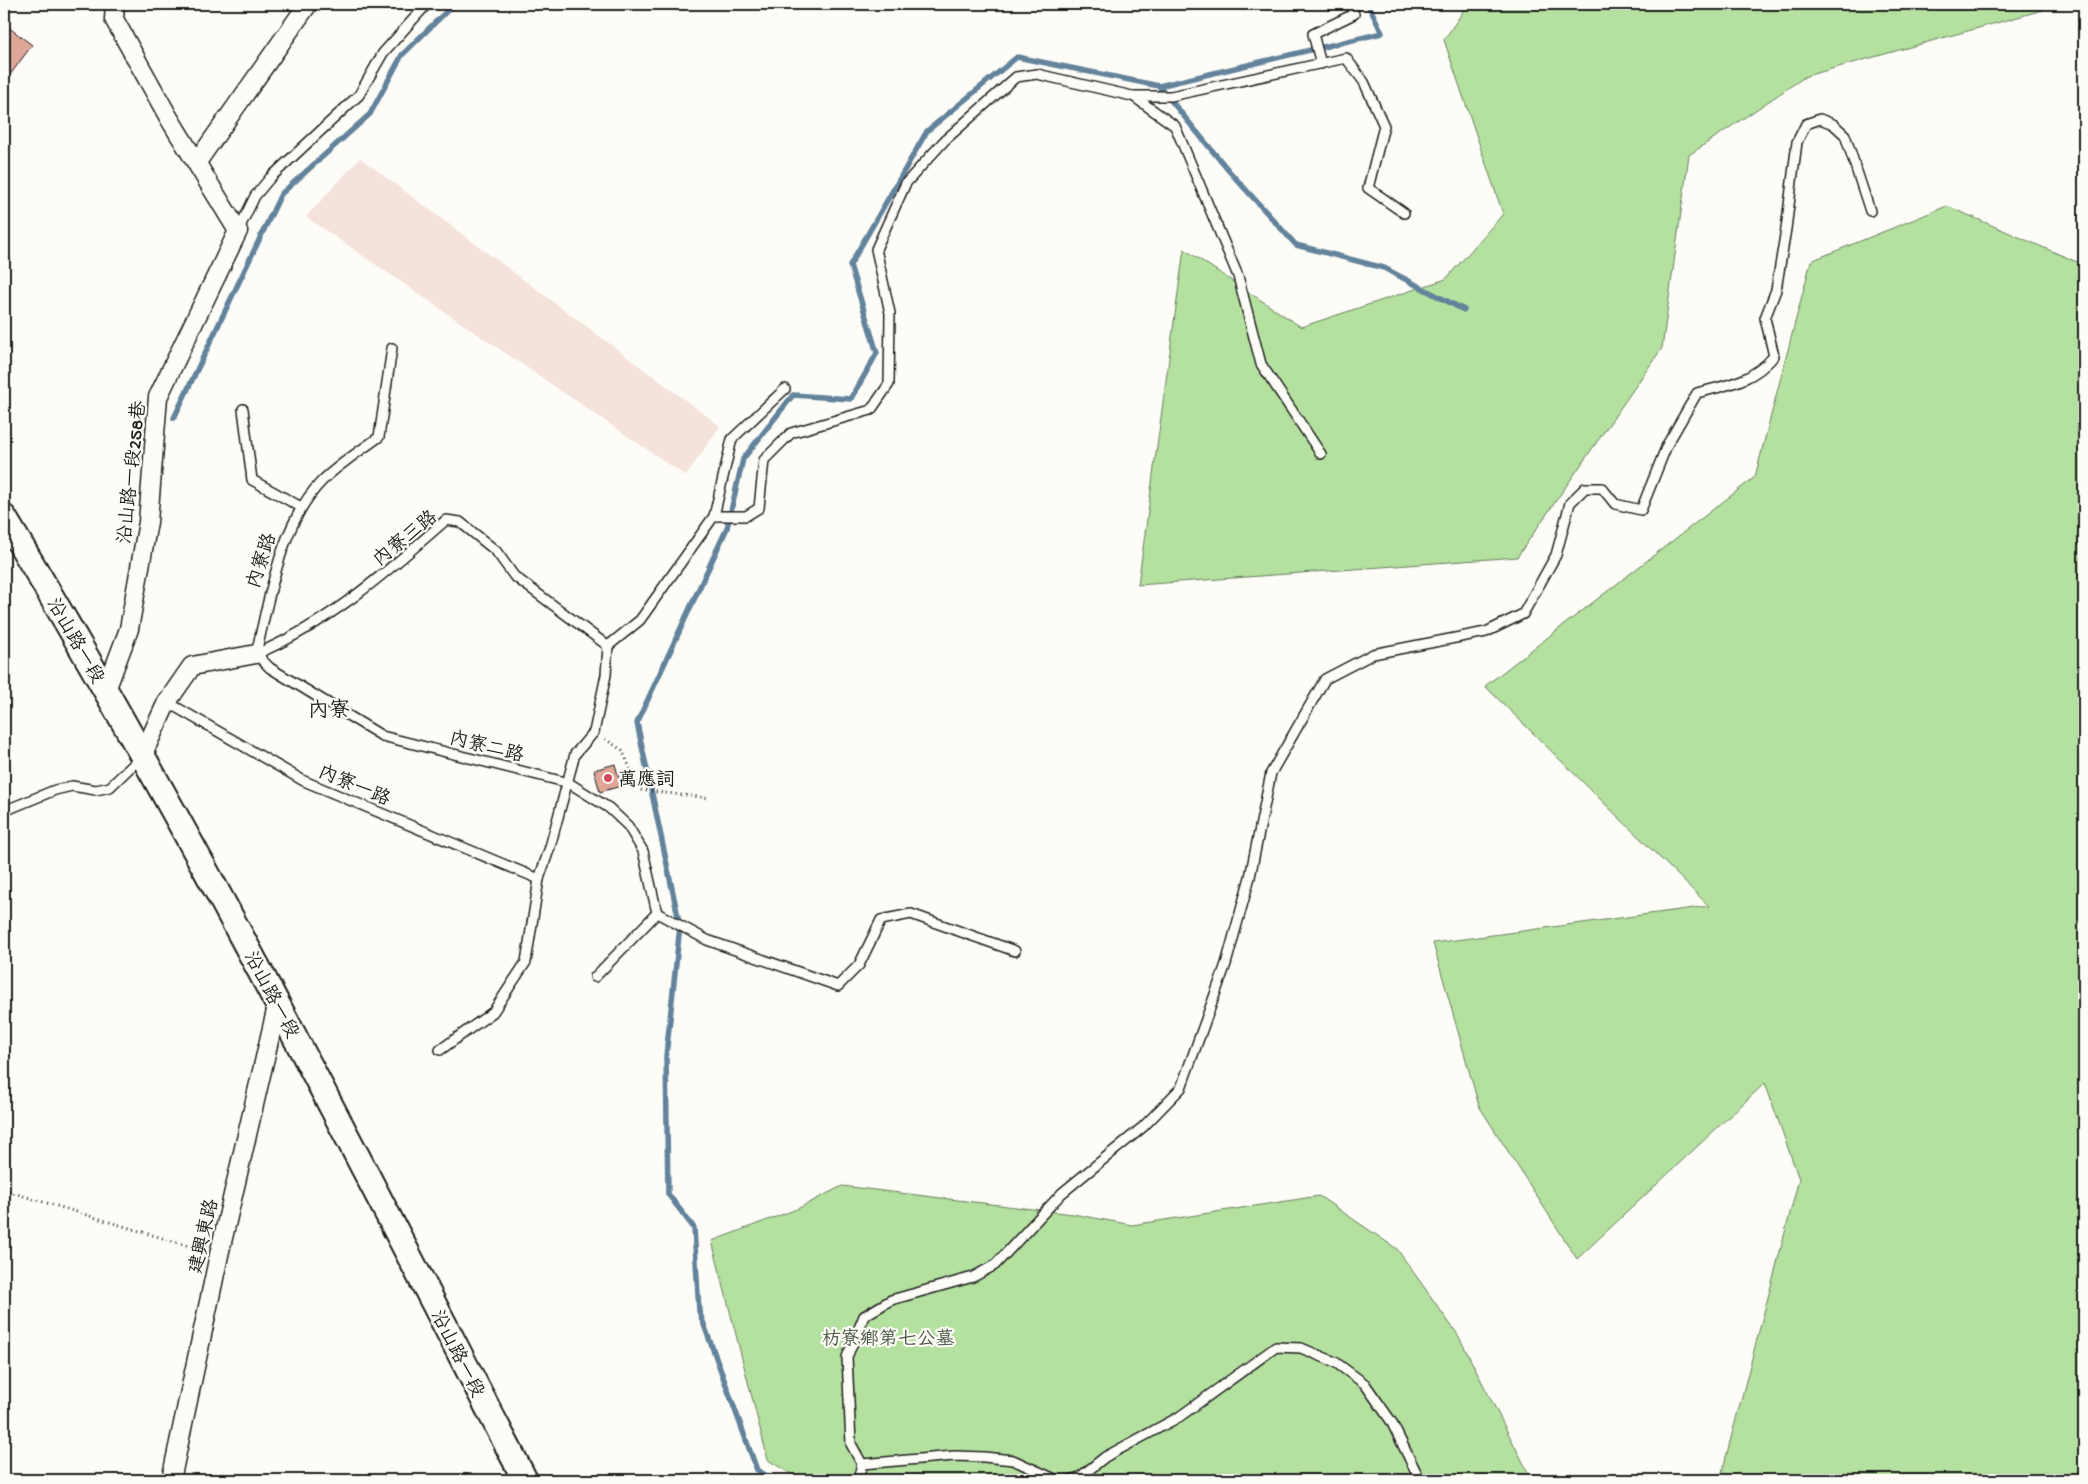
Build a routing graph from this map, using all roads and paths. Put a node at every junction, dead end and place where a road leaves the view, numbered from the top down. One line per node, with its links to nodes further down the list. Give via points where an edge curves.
1 (115, 4): 7 (street, via 114,19 168,118)
2 (308, 4): 7 (street)
3 (427, 4): 10 (lane, via 383,53 359,95 270,178 256,196)
4 (1350, 4): 5 (lane, via 1354,14 1313,34)
5 (1321, 64): 6 (lane, via 1171,96); 9 (lane, via 1346,58 1364,82 1384,126 1368,188)
6 (1132, 96): 14 (lane, via 1175,126 1238,276 1261,364); 16 (lane, via 1037,74 1016,77 944,141 906,183 876,249 890,313 889,384 871,410 791,434 764,460 759,508 743,516)
7 (198, 162): 10 (street)
8 (1870, 211): 35 (lane, via 1845,136 1833,124 1820,119 1806,124 1797,142 1776,290 1765,318 1774,356 1764,368 1740,382 1697,393 1667,445 1642,510 1614,504 1602,488 1585,488 1570,503 1556,555 1523,614 1486,632 1372,654 1325,679 1271,773 1250,877 1226,964 1181,1088 1143,1127 1062,1193 995,1265 973,1277 890,1300 864,1316 847,1357 851,1444)
9 (1404, 213)
10 (238, 231): 20 (street, 沿山路一段258巷, via 158,397 148,522 131,619)
11 (392, 348): 15 (lane, 內寮路, via 379,437 322,481)
12 (785, 390): 16 (lane, via 732,440)
13 (242, 409): 15 (lane, via 252,480)
14 (1321, 454)
15 (301, 507): 19 (lane, 內寮路, via 278,562)
16 (715, 516): 18 (lane, via 640,620)
17 (4, 517): 20 (main road, 沿山路一段)
18 (608, 646): 19 (lane, 內寮三路, via 514,576 496,551 460,522 446,520 382,576 321,620); 22 (lane, via 606,675)
19 (256, 654): 21 (street, via 192,666); 24 (lane, 內寮二路, via 270,668 382,736)
20 (106, 690): 23 (main road, 沿山路一段)
21 (167, 702): 23 (street); 27 (lane, 內寮一路, via 304,781)
22 (594, 732): 24 (lane, via 575,754); 25 (path, via 622,750 640,790)
23 (142, 756): 26 (lane, via 110,787 96,790 72,786); 31 (main road, 沿山路一段)
24 (569, 782): 27 (lane); 28 (lane, 內寮二路, via 609,808 628,826 643,851)
25 (708, 798)
26 (4, 811)
27 (539, 879): 32 (lane, via 526,962 493,1012)
28 (661, 914): 29 (lane, via 707,940 838,986 859,966 881,920 911,914); 30 (lane)
29 (1015, 951)
30 (595, 977)
31 (278, 1002): 34 (street, 建興東路); 37 (main road, 沿山路一段)
32 (440, 1050)
33 (4, 1190): 34 (path)
34 (219, 1255): 36 (street, 建興東路)
35 (862, 1464): 38 (lane); 39 (lane, via 954,1456 984,1457 1014,1460)
36 (171, 1480)
37 (525, 1480)
38 (858, 1480)
39 (1057, 1480)
40 (1070, 1480): 41 (lane, via 1179,1417 1276,1347 1301,1348 1335,1362 1365,1384 1391,1421)
41 (1420, 1480)

